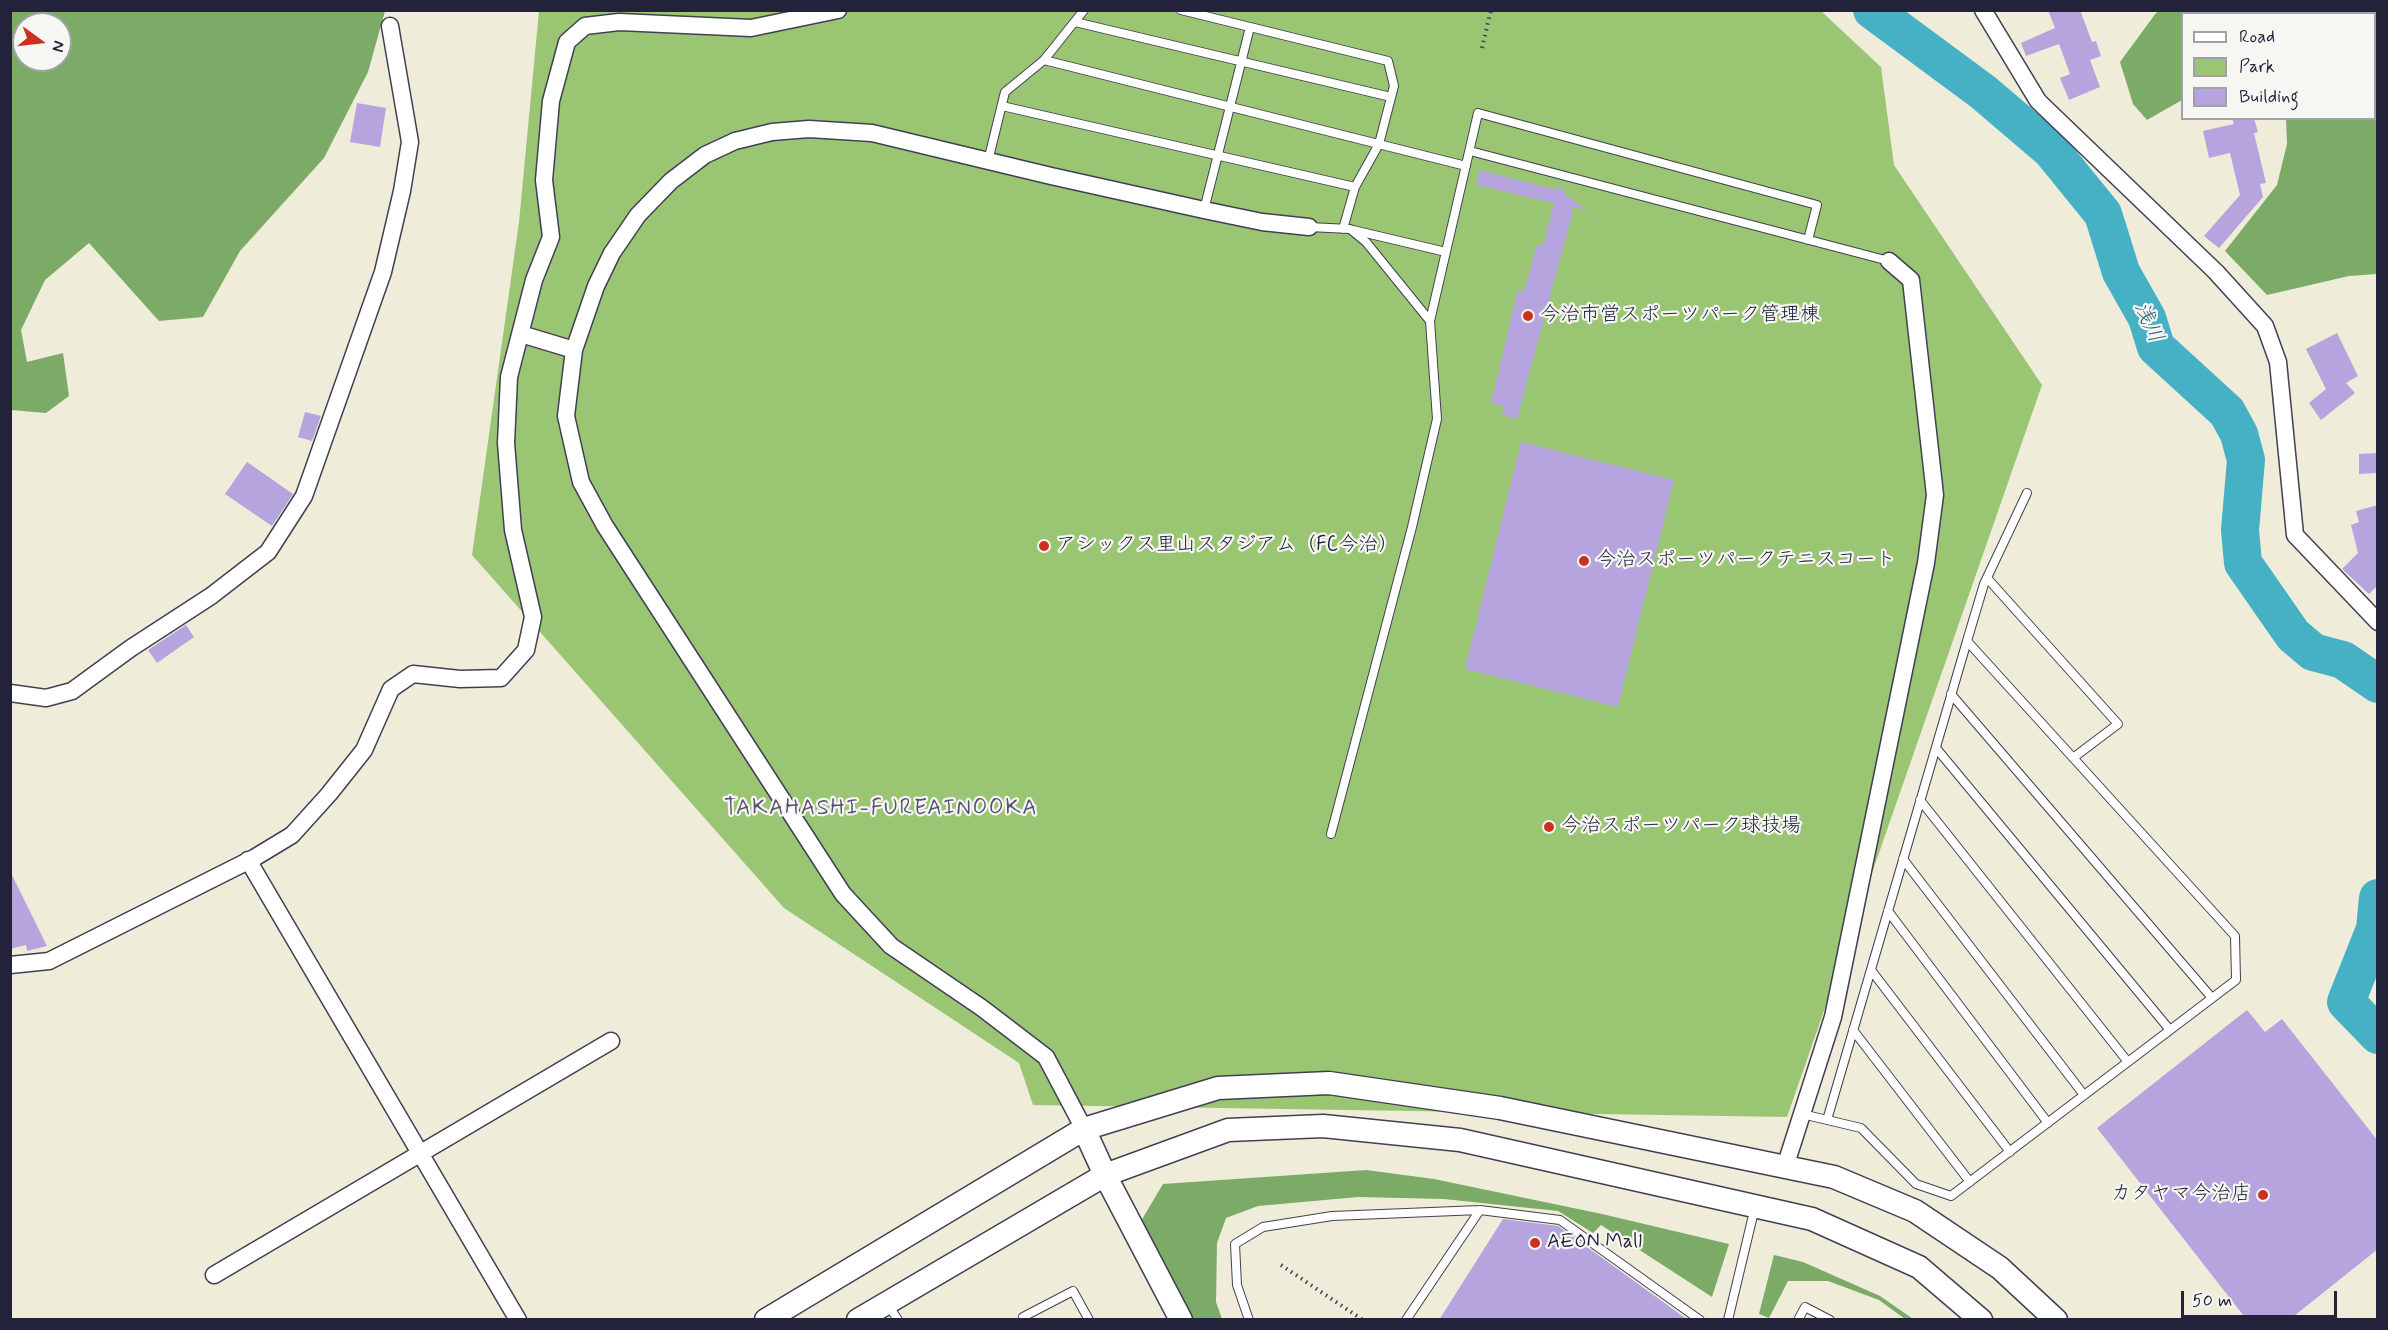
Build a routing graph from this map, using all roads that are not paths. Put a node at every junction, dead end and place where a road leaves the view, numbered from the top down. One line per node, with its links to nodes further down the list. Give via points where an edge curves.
1 (838, 10): 26 (street, via 751,28 619,22 585,26 567,42 551,100 544,180 551,237 534,280)
2 (1084, 10): 5 (lane)
3 (1181, 10): 7 (lane)
4 (1983, 10): 30 (street, via 2038,101 2216,272 2265,326 2278,362 2295,535)
5 (1075, 22): 8 (lane); 9 (lane)
6 (390, 26): 32 (street, via 410,142 402,191 384,272 304,496 268,552 211,597 72,691 46,698)
7 (1250, 27): 9 (lane); 10 (lane, via 1388,61 1394,86)
8 (1044, 60): 11 (lane, via 1005,92); 12 (lane)
9 (1240, 61): 10 (lane); 12 (lane)
10 (1391, 97): 13 (lane)
11 (1002, 106): 15 (lane); 16 (lane)
12 (1229, 107): 13 (lane); 15 (lane)
13 (1379, 144): 17 (lane); 18 (lane)
14 (1470, 150): 17 (lane); 22 (lane); 22 (lane, via 1479,113 1817,205)
15 (1217, 155): 18 (lane); 19 (lane)
16 (988, 161): 19 (street); 27 (street, via 911,141 843,130 772,132 735,141 705,155 671,181 638,215 612,253 596,286)
17 (1466, 166): 23 (lane)
18 (1355, 187): 21 (lane)
19 (1204, 210): 20 (street)
20 (1309, 227): 21 (lane)
21 (1347, 229): 23 (lane); 25 (lane, via 1366,242)
22 (1808, 240): 24 (lane)
23 (1446, 252): 25 (lane)
24 (1889, 261): 49 (street, via 1911,280 1935,495 1926,563 1833,1017)
25 (1430, 321): 37 (lane, via 1437,419)
26 (520, 334): 27 (street); 39 (street, via 510,377 506,443 513,530 533,617 526,650 501,678 412,674 391,689 364,750 329,794 292,835)
27 (574, 350): 52 (street, via 566,416 581,482 843,894 891,946 1046,1057)
28 (2027, 493): 29 (lane)
29 (1987, 578): 31 (lane); 35 (lane, via 2118,724)
30 (2378, 622)
31 (1967, 641): 33 (lane); 35 (lane)
32 (10, 693)
33 (1951, 694): 34 (lane); 43 (lane)
34 (1936, 748): 36 (lane); 45 (lane)
35 (2073, 758): 43 (lane, via 2235,936 2236,980)
36 (1920, 800): 38 (lane); 47 (lane)
37 (1331, 834)
38 (1903, 859): 40 (lane); 48 (lane)
39 (248, 860): 41 (street, via 49,961); 54 (street)
40 (1888, 910): 42 (lane); 51 (lane)
41 (10, 965)
42 (1871, 970): 44 (lane); 53 (lane)
43 (2212, 998): 45 (lane)
44 (1853, 1030): 50 (lane); 57 (lane)
45 (2170, 1030): 47 (lane)
46 (611, 1041): 54 (street)
47 (2128, 1062): 48 (lane)
48 (2084, 1095): 51 (lane)
49 (1802, 1114): 50 (lane); 55 (street)
50 (1827, 1120): 57 (lane, via 1862,1128 1916,1184 1951,1196)
51 (2048, 1123): 53 (lane)
52 (1084, 1129): 55 (street, via 1218,1088 1329,1083 1500,1108); 56 (street); 63 (street)
53 (2010, 1152): 57 (lane)
54 (420, 1153): 60 (street); 62 (street)
55 (1785, 1167): 75 (street, via 1834,1177 1915,1211 2000,1268)
56 (1105, 1175): 58 (street, via 1228,1130 1323,1126 1460,1140); 61 (street); 67 (street)
57 (1970, 1182)
58 (1755, 1206): 71 (lane); 74 (street, via 1812,1219 1919,1267)
59 (1480, 1210): 68 (lane, via 1332,1216 1263,1227 1235,1244 1237,1285); 69 (lane); 70 (lane, via 1560,1220)
60 (214, 1275)
61 (893, 1311): 64 (street)
62 (518, 1320)
63 (766, 1320)
64 (858, 1320)
65 (1025, 1320): 66 (lane, via 1023,1317 1073,1291)
66 (1089, 1320)
67 (1181, 1320)
68 (1249, 1320)
69 (1406, 1320)
70 (1700, 1320)
71 (1728, 1320)
72 (1797, 1320): 73 (lane, via 1805,1307)
73 (1830, 1320)
74 (1981, 1320)
75 (2056, 1320)

